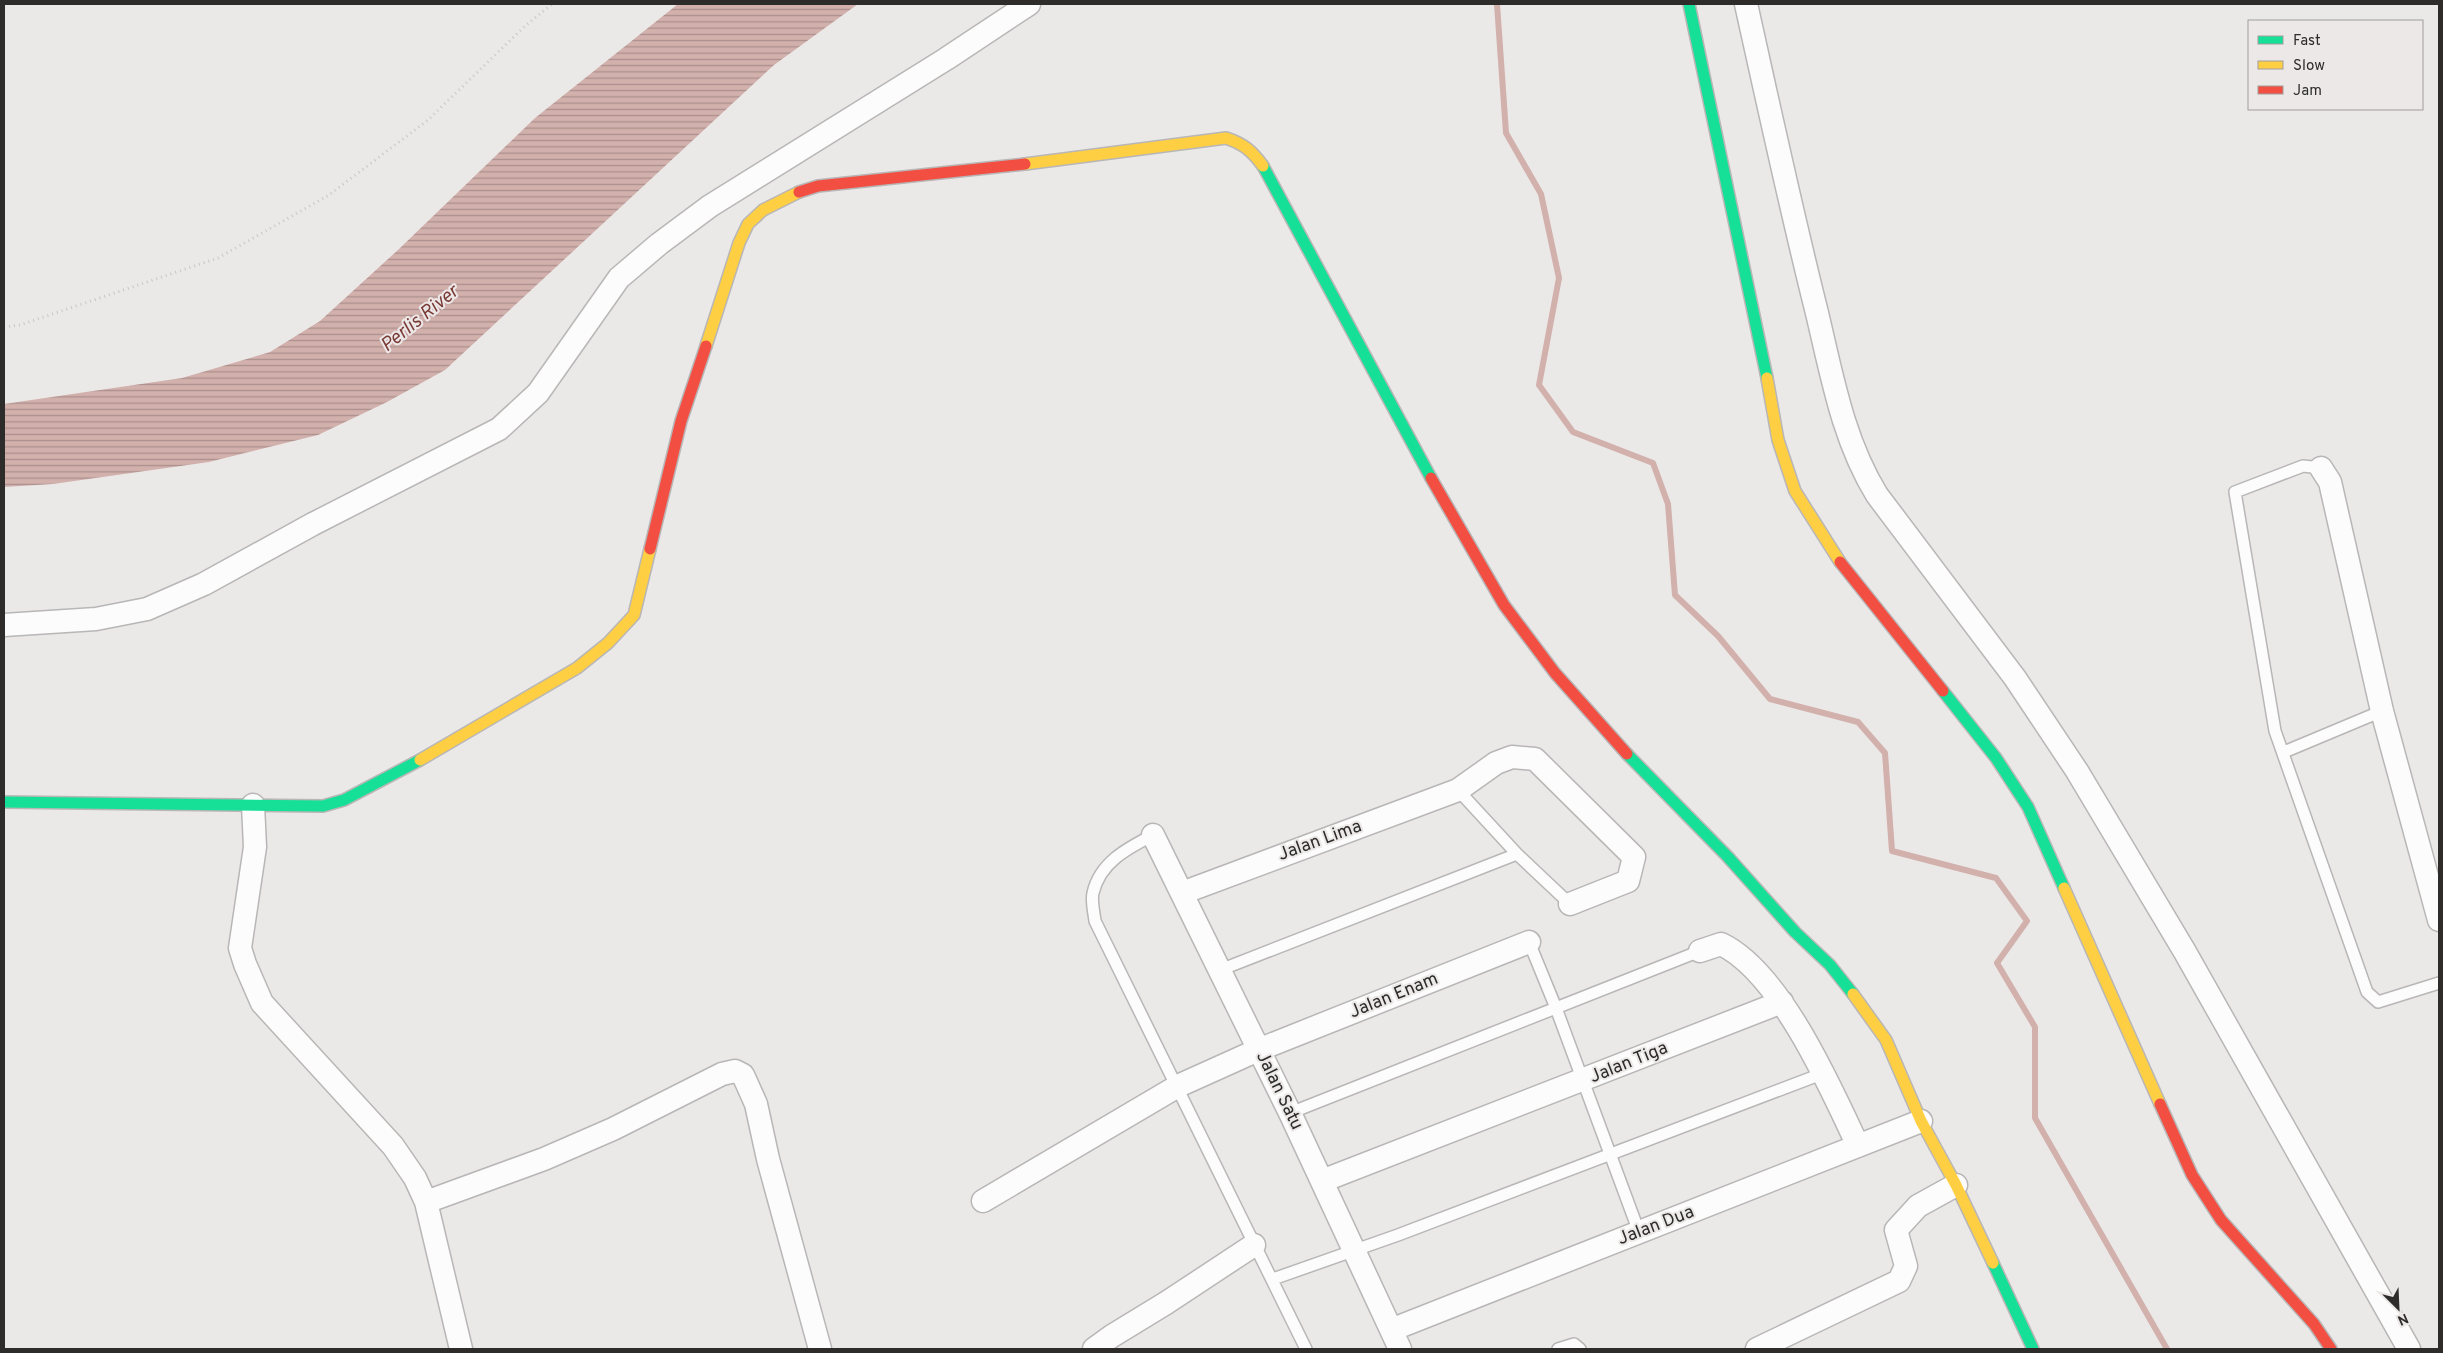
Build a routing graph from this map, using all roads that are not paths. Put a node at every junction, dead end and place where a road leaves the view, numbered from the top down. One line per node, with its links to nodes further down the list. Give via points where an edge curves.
1 (1029, 4): 5 (street, via 710,206 659,244 619,278 538,393 499,429 204,584 148,609 96,619)
2 (1689, 4): 47 (street, via 1778,440 1796,491 1839,561 1996,758 2028,807 2192,1175 2221,1220 2314,1324)
3 (1746, 4): 48 (street, via 1803,257 1844,423 1860,468 2015,678 2077,771 2185,952)
4 (2321, 468): 6 (street, via 2330,482); 7 (lane, via 2303,466 2236,492 2275,731)
5 (4, 625)
6 (2382, 711): 7 (lane); 15 (street)
7 (2284, 752): 19 (lane, via 2367,992 2378,1002)
8 (1458, 790): 12 (lane); 13 (street, Jalan Lima); 14 (street, via 1496,763 1512,757 1535,759 1634,856 1628,881)
9 (4, 802): 10 (street)
10 (253, 805): 27 (street, via 323,806 344,800 385,780 578,668 624,628 634,615 682,421 738,243 749,222 766,209 801,190 818,186 1226,138 1251,150 1269,174 1370,367 1504,605 1555,673 1620,747 1830,965 1886,1040); 33 (street, via 255,847 240,948 262,1003 393,1146 415,1178)
11 (1153, 835): 13 (street, Jalan Satu); 25 (lane, via 1117,854 1102,874 1093,894 1095,920)
12 (1517, 854): 14 (lane); 18 (lane)
13 (1182, 893): 18 (street, Jalan Satu)
14 (1570, 904)
15 (2439, 920)
16 (1529, 942): 21 (lane); 22 (street, Jalan Enam)
17 (1700, 951): 20 (street, via 1721,944 1734,950); 21 (lane)
18 (1220, 970): 22 (street, Jalan Satu)
19 (2439, 983)
20 (1782, 1002): 23 (street); 24 (street, Jalan Tiga)
21 (1556, 1008): 24 (lane); 26 (lane)
22 (1258, 1050): 25 (street, Jalan Enam); 26 (street, Jalan Satu)
23 (1824, 1073): 28 (street); 29 (lane)
24 (1583, 1081): 29 (lane); 30 (street, Jalan Tiga)
25 (1178, 1086): 32 (street, Jalan Enam); 35 (lane)
26 (1290, 1114): 30 (street, Jalan Satu)
27 (1921, 1121): 28 (street, Jalan Dua); 31 (street)
28 (1858, 1146): 34 (street, Jalan Dua)
29 (1610, 1155): 34 (lane); 36 (lane)
30 (1322, 1181): 36 (street, Jalan Satu)
31 (1956, 1185): 45 (street, via 1918,1206 1896,1230 1906,1266 1899,1281); 46 (street)
32 (983, 1201)
33 (426, 1202): 39 (street); 40 (street, via 544,1159 613,1129 722,1074 735,1071 744,1075 756,1104)
34 (1639, 1232): 38 (street, Jalan Dua)
35 (1254, 1245): 37 (lane); 41 (street)
36 (1353, 1250): 37 (lane); 38 (street, Jalan Satu)
37 (1273, 1279): 42 (lane)
38 (1395, 1340)
39 (461, 1349)
40 (820, 1349)
41 (1094, 1349)
42 (1306, 1349)
43 (1558, 1349): 44 (lane, via 1574,1344)
44 (1580, 1349)
45 (1757, 1349)
46 (2033, 1349)
47 (2331, 1349)
48 (2409, 1349)

